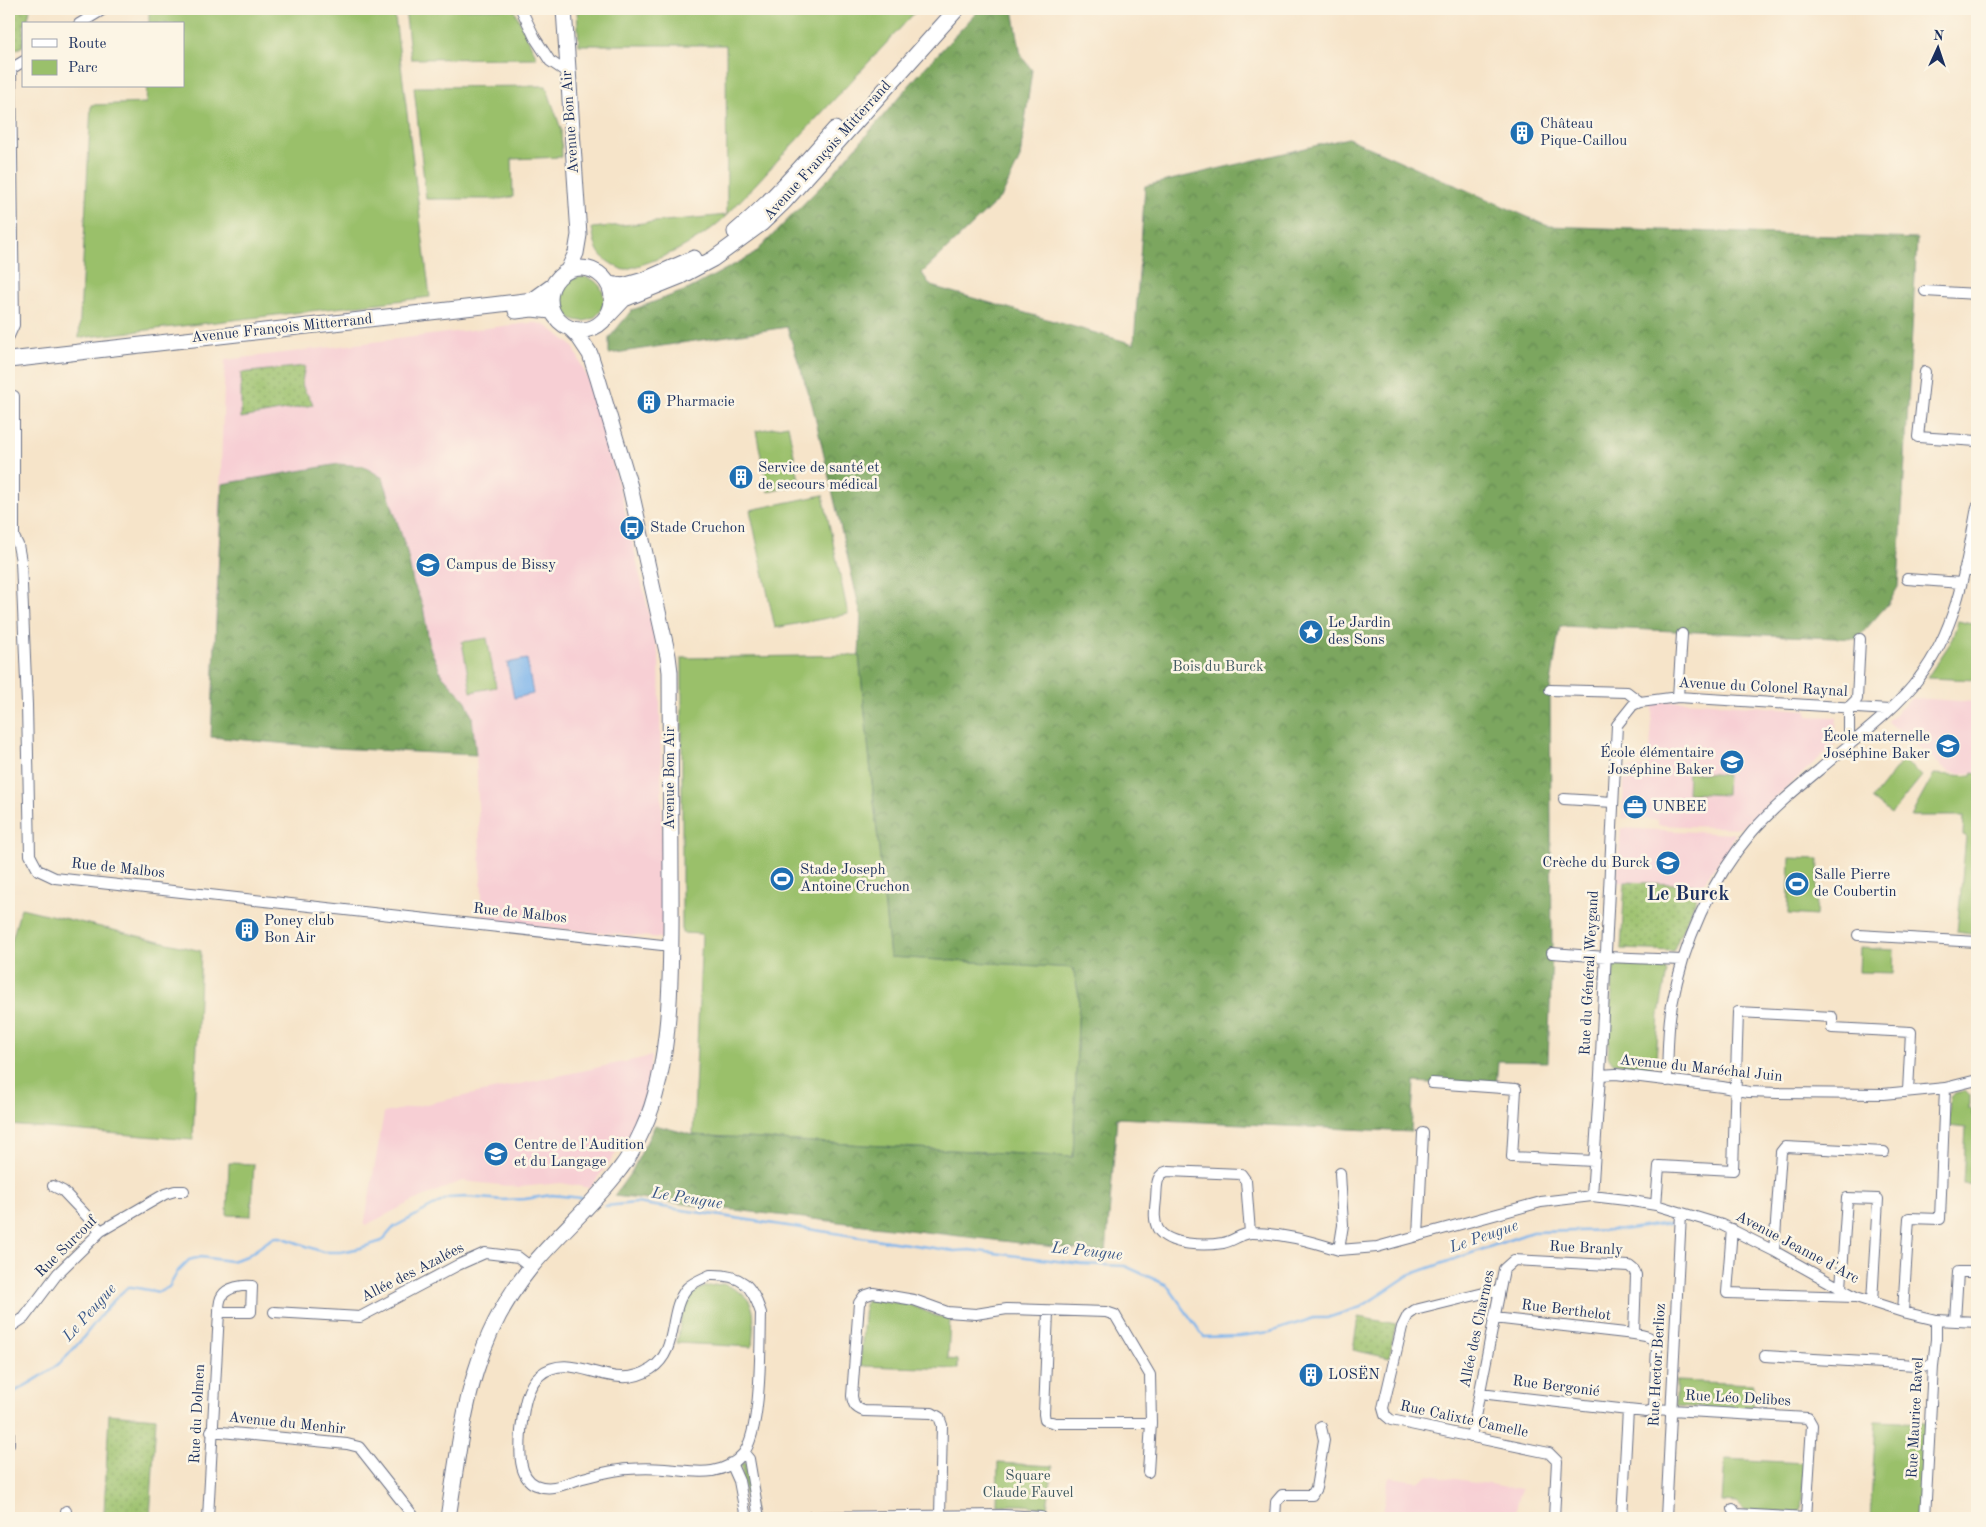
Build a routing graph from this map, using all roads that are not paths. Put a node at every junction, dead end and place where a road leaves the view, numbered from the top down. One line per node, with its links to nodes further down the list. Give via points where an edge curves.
1 (104, 9): 6 (street)
2 (522, 9): 9 (street, via 550,61)
3 (564, 9): 9 (main road, Avenue Bon Air)
4 (943, 9): 13 (main road, Avenue François Mitterrand, via 780,191 733,234 680,266 623,286)
5 (957, 9): 18 (main road, Avenue François Mitterrand, via 761,224 713,259 624,299)
6 (82, 22)
7 (22, 62): 8 (street)
8 (10, 70): 20 (street, via 14,326)
9 (568, 73): 10 (main road, Avenue Bon Air)
10 (579, 235): 11 (main road, Avenue Bon Air, via 576,254); 12 (main road, Avenue Bon Air, via 584,253)
11 (568, 270): 12 (main road, via 581,267); 14 (main road)
12 (597, 272): 13 (main road)
13 (608, 284): 18 (main road, via 612,300)
14 (551, 287): 17 (main road); 22 (main road, Avenue François Mitterrand, via 533,300)
15 (1925, 291): 16 (street)
16 (1977, 294)
17 (552, 312): 19 (main road); 23 (main road, Avenue François Mitterrand, via 532,309)
18 (602, 321): 19 (main road, via 586,330); 21 (main road)
19 (570, 328): 21 (main road, Avenue Bon Air)
20 (9, 336)
21 (590, 354): 45 (main road, Avenue Bon Air, via 630,487 668,656)
22 (9, 360)
23 (9, 369)
24 (1925, 372): 26 (street, via 1918,437)
25 (14, 396): 28 (street, Rue de Malbos)
26 (1977, 440)
27 (1977, 507): 29 (street)
28 (11, 538): 45 (street, Rue de Malbos, via 18,545 21,561 30,855 38,870 55,878)
29 (1964, 570): 30 (street); 32 (street)
30 (1977, 570)
31 (1907, 579): 32 (street)
32 (1961, 582): 39 (street, via 1942,641 1920,677)
33 (1682, 634): 36 (street)
34 (1860, 639): 38 (street, via 1857,699)
35 (1550, 690): 37 (street, via 1627,692)
36 (1678, 697): 37 (street, Avenue du Colonel Raynal); 38 (street, Avenue du Colonel Raynal)
37 (1640, 702): 42 (street, Rue du Général Weygand, via 1633,705 1617,725)
38 (1849, 707): 39 (street, Avenue du Colonel Raynal); 40 (street)
39 (1889, 710): 40 (street)
40 (1852, 741): 48 (street, via 1783,801 1740,847 1715,886)
41 (1564, 799): 42 (street)
42 (1613, 802): 47 (street, Rue du Général Weygand)
43 (1858, 934): 44 (street)
44 (1977, 942)
45 (671, 946): 72 (main road, Avenue Bon Air, via 666,1032 654,1100 643,1130 621,1168)
46 (1552, 953): 47 (street)
47 (1606, 958): 48 (street); 49 (street, Rue du Général Weygand)
48 (1682, 960): 51 (street, via 1671,1007)
49 (1600, 1075): 51 (street, Avenue du Maréchal Juin); 58 (street, Rue du Général Weygand)
50 (1977, 1080): 53 (street, Avenue du Maréchal Juin)
51 (1667, 1081): 54 (street, Avenue du Maréchal Juin)
52 (1432, 1083): 58 (street, via 1516,1089 1512,1158)
53 (1945, 1088): 55 (street, Avenue du Maréchal Juin); 81 (street, via 1940,1219 1909,1218)
54 (1736, 1090): 55 (street, Avenue du Maréchal Juin, via 1857,1095); 55 (street, via 1738,1012 1832,1017 1832,1028 1911,1032); 63 (street, via 1733,1170 1659,1166)
55 (1908, 1091)
56 (1423, 1134): 68 (street)
57 (1884, 1152): 70 (street, via 1785,1147 1781,1152)
58 (1594, 1161): 62 (street, Rue du Général Weygand)
59 (1340, 1173): 69 (street, via 1343,1225)
60 (52, 1186): 66 (street, via 63,1191)
61 (184, 1192): 66 (street, Rue Surcouf, via 165,1194)
62 (1592, 1196): 63 (street, Avenue Jeanne d'Arc); 68 (street, Avenue Jeanne d'Arc, via 1541,1202)
63 (1656, 1205): 64 (street, Avenue Jeanne d'Arc)
64 (1681, 1213): 65 (street, Avenue Jeanne d'Arc); 93 (street, Rue Hector Berlioz)
65 (1732, 1229): 70 (street, Avenue Jeanne d'Arc); 76 (street, via 1726,1293)
66 (101, 1231): 86 (street, Rue Surcouf, via 58,1273 24,1318)
67 (1250, 1233): 67 (street, via 1224,1243 1194,1244 1170,1240 1158,1229 1154,1216 1158,1177 1168,1171 1241,1174 1246,1181); 69 (street, via 1303,1238)
68 (1418, 1236): 69 (street, Avenue Jeanne d'Arc, via 1378,1247)
69 (1339, 1250)
70 (1774, 1251): 75 (street, Avenue Jeanne d'Arc)
71 (1514, 1260): 74 (street, Allée des Charmes, via 1504,1269); 87 (street, Rue Branly, via 1629,1266 1636,1275)
72 (531, 1267): 80 (street, Allée des Azalées, via 518,1256 485,1253 458,1264 360,1317); 107 (main road, Avenue Bon Air, via 495,1320 478,1361 468,1395)
73 (1977, 1272): 84 (street, via 1958,1272)
74 (1500, 1288): 82 (street, Allée des Charmes); 98 (street, Rue Calixte Camelle, via 1415,1310 1408,1315 1402,1327 1383,1408 1391,1420)
75 (1841, 1288): 76 (street, Avenue Jeanne d'Arc); 77 (street, via 1847,1198 1878,1200)
76 (1856, 1297): 77 (street, Avenue Jeanne d'Arc)
77 (1872, 1302): 81 (street, Avenue Jeanne d'Arc)
78 (1048, 1311): 94 (street, via 1115,1315 1150,1375); 94 (street, via 1045,1420 1055,1423); 104 (street, via 947,1312 914,1300 873,1293 864,1296 859,1303 853,1402 856,1408 864,1411 932,1412 939,1417 942,1426)
79 (219, 1312): 97 (street, Rue du Dolmen)
80 (274, 1312)
81 (1903, 1312): 83 (street, Avenue Jeanne d'Arc)
82 (1494, 1318): 87 (street, Rue Berthelot); 90 (street, Allée des Charmes)
83 (1936, 1320): 84 (street, Avenue Jeanne d'Arc); 89 (street, Rue Maurice Ravel)
84 (1955, 1321): 85 (street, Avenue Jeanne d'Arc)
85 (1977, 1322)
86 (9, 1328)
87 (1634, 1334): 91 (street, via 1650,1336 1657,1347)
88 (1764, 1356): 89 (street)
89 (1933, 1366): 117 (street, Rue Maurice Ravel)
90 (1480, 1393): 92 (street, Rue Bergonié); 98 (street, Allée des Charmes)
91 (1654, 1409): 92 (street, via 1647,1412); 93 (street, Rue Léo Delibes)
92 (1628, 1410): 114 (street)
93 (1671, 1410): 115 (street, Rue Hector Berlioz); 116 (street, Rue Léo Delibes, via 1808,1418 1812,1425)
94 (1151, 1423): 102 (street)
95 (10, 1427): 99 (street)
96 (1322, 1427): 112 (street, via 1324,1440 1316,1488 1312,1495 1282,1495 1276,1502)
97 (211, 1432): 105 (street, Rue du Dolmen); 106 (street, Avenue du Menhir, via 359,1447)
98 (1471, 1437): 113 (street, Rue Calixte Camelle, via 1549,1453 1554,1457 1557,1461)
99 (9, 1444)
100 (744, 1453): 101 (street); 101 (street, via 752,1438 756,1415 761,1313 749,1286 722,1275 710,1275 688,1287 679,1299 670,1343 657,1365 645,1373 623,1378 557,1365 539,1376 527,1395 521,1433 521,1461 528,1479 540,1486 556,1488 626,1469 706,1473); 109 (street, via 749,1459)
101 (731, 1463): 108 (street, via 739,1481)
102 (1148, 1472)
103 (1733, 1509): 116 (street, via 1736,1514)
104 (940, 1516): 110 (street); 111 (street)
105 (208, 1518)
106 (415, 1518)
107 (448, 1518)
108 (746, 1518)
109 (759, 1518)
110 (812, 1518)
111 (1040, 1518)
112 (1275, 1518)
113 (1554, 1518)
114 (1622, 1518)
115 (1666, 1518)
116 (1806, 1518)
117 (1925, 1518)

